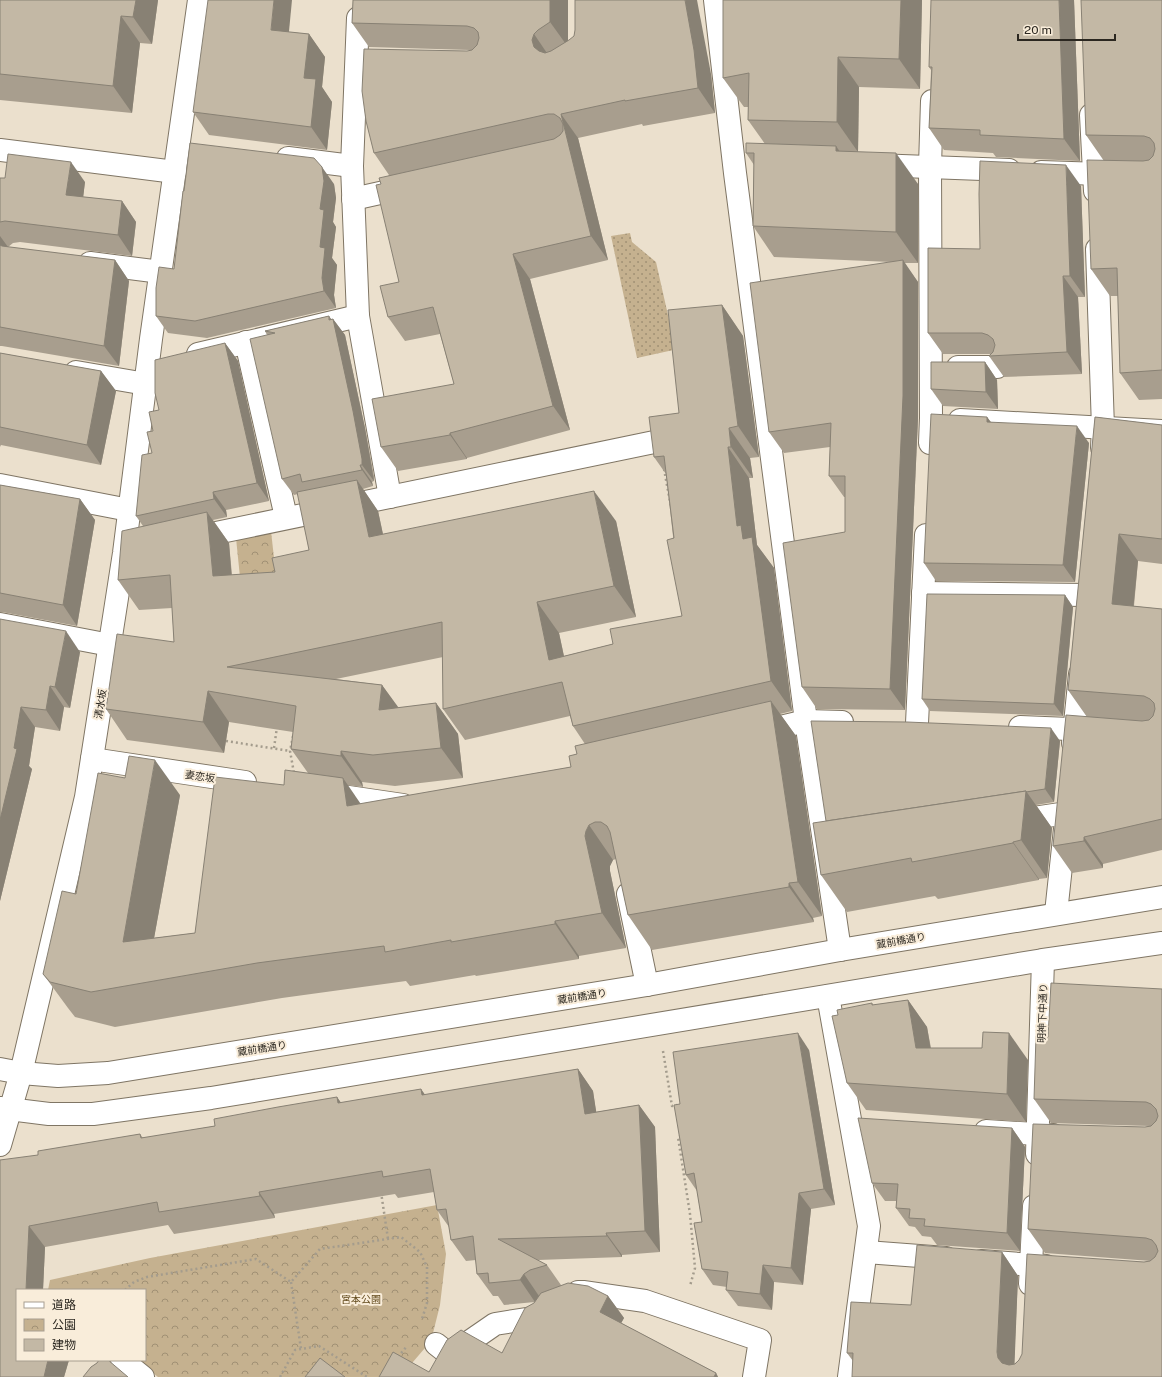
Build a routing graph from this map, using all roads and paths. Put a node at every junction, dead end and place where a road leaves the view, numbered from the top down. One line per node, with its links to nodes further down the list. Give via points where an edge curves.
1 (199, 0): 6 (street, 清水坂)
2 (716, 0): 47 (street, via 742,161)
3 (358, 18): 11 (street, via 365,60)
4 (933, 79): 12 (street)
5 (1091, 97): 14 (street)
6 (179, 144): 7 (street); 13 (street, 清水坂)
7 (202, 147)
8 (0, 150): 13 (street)
9 (265, 155): 11 (street)
10 (859, 164): 12 (street)
11 (352, 166): 17 (street)
12 (930, 166): 14 (street); 23 (street)
13 (175, 172): 19 (street, 清水坂)
14 (1094, 174): 15 (street); 27 (street)
15 (1162, 176)
16 (422, 184): 17 (street)
17 (353, 199): 20 (street)
18 (70, 261): 19 (street)
19 (161, 272): 22 (street, 清水坂)
20 (358, 316): 21 (street); 34 (street)
21 (246, 342): 22 (street); 38 (street)
22 (160, 367): 24 (street); 35 (street, 清水坂)
23 (931, 367): 25 (street); 26 (street)
24 (54, 368)
25 (997, 368)
26 (931, 418): 27 (street); 30 (street)
27 (1104, 428): 28 (street); 31 (street)
28 (1162, 431)
29 (659, 441): 34 (street)
30 (929, 466)
31 (1100, 468)
32 (666, 482): 36 (path)
33 (0, 485): 35 (street)
34 (390, 497): 38 (street)
35 (128, 510): 41 (street, 清水坂)
36 (672, 513)
37 (927, 514): 42 (street)
38 (286, 517): 39 (street)
39 (170, 542)
40 (147, 547): 41 (street)
41 (124, 553): 45 (street, 清水坂)
42 (923, 593): 43 (street, via 1088,587); 49 (street, via 925,723)
43 (1085, 618)
44 (0, 624): 45 (street)
45 (110, 645): 59 (street, 清水坂)
46 (1081, 658): 52 (street)
47 (806, 721): 48 (street); 55 (street); 71 (street, via 833,849)
48 (862, 722)
49 (894, 723)
50 (1004, 726): 52 (street)
51 (277, 727): 57 (path)
52 (1074, 729): 54 (street); 60 (street)
53 (293, 732): 58 (path)
54 (1114, 732)
55 (740, 736)
56 (226, 740): 57 (path)
57 (274, 748): 58 (path)
58 (290, 751): 62 (path, via 294,774)
59 (92, 759): 61 (street, 妻恋坂); 76 (street, 清水坂, via 86,798 33,1020)
60 (1072, 760)
61 (261, 785)
62 (292, 789): 64 (street, via 406,806)
63 (1069, 790): 65 (street)
64 (422, 803)
65 (1066, 813): 66 (street); 69 (street)
66 (996, 824)
67 (624, 876): 73 (street)
68 (1162, 897): 69 (street, 蔵前橋通り)
69 (1056, 913): 71 (street, 蔵前橋通り)
70 (1162, 943): 72 (street)
71 (840, 950): 73 (street, 蔵前橋通り)
72 (1043, 960): 74 (street); 82 (street, 明神下中通り)
73 (647, 985): 76 (street, 蔵前橋通り, via 108,1073 58,1076)
74 (828, 996): 78 (street, via 195,1100 93,1114 49,1114); 79 (street)
75 (663, 1049): 77 (path, via 672,1106)
76 (10, 1071): 78 (street, 清水坂)
77 (679, 1105)
78 (5, 1109): 85 (street, 清水坂)
79 (851, 1122): 80 (street); 88 (street, via 869,1226)
80 (874, 1123)
81 (968, 1130): 82 (street)
82 (1038, 1135): 84 (street); 89 (street, 明神下中通り)
83 (684, 1136): 95 (path, via 678,1137 695,1268)
84 (1076, 1136)
85 (0, 1145)
86 (380, 1186): 87 (path)
87 (388, 1239): 90 (path, via 402,1237 420,1252); 92 (path, via 320,1249)
88 (866, 1252): 89 (street); 103 (street)
89 (1031, 1265): 91 (street); 94 (street, 明神下中通り)
90 (427, 1267)
91 (1068, 1267)
92 (291, 1282): 93 (path, via 256,1259 147,1277 134,1282); 97 (path)
93 (126, 1289)
94 (1030, 1302)
95 (682, 1314): 96 (street, via 645,1301 577,1292 550,1304 539,1317 495,1324 450,1355); 102 (street, via 760,1340)
96 (436, 1344)
97 (301, 1349): 100 (path, via 296,1350); 101 (path, via 319,1346)
98 (114, 1364): 99 (street)
99 (143, 1377)
100 (280, 1377)
101 (367, 1377)
102 (754, 1377)
103 (849, 1377)

